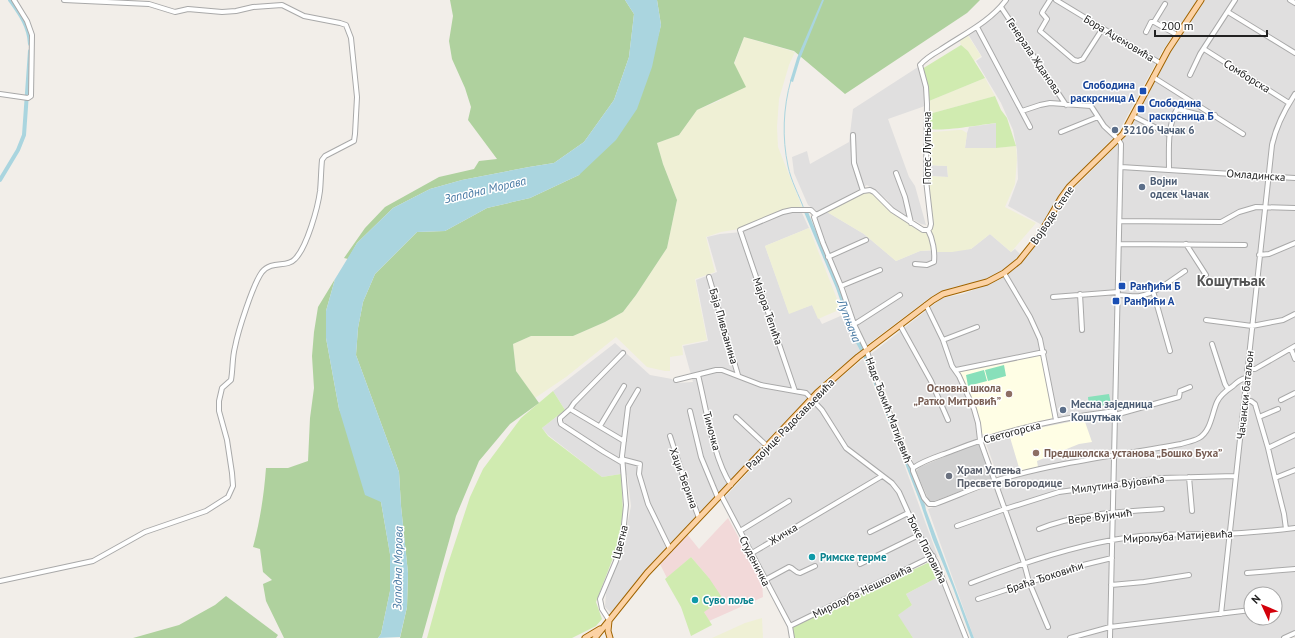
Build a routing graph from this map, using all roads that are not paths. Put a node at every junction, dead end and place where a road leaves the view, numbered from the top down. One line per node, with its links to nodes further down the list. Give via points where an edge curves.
1 (14, 0): 23 (street, via 28,21 32,35 31,96 28,98)
2 (64, 0): 153 (street, via 149,4 175,12 222,12 282,5 304,16 346,25 351,38 357,97 355,139 322,160 320,191 304,243 293,262 272,265 262,273 241,325 235,346 231,380 222,388 219,401 232,473 233,486 228,497 206,511 145,532 93,561)
3 (1006, 0): 11 (street)
4 (1050, 0): 15 (street, via 1042,13 1048,19 1040,31 1074,60 1082,59)
5 (1056, 0): 15 (street, Бора Аџемовића)
6 (1201, 0): 17 (main road, Војводе Степе)
7 (1235, 0): 12 (street)
8 (1290, 0): 9 (street)
9 (1295, 3)
10 (1165, 4): 13 (street)
11 (1001, 7): 14 (street); 26 (street, Генерала Жданова)
12 (1228, 12): 18 (street); 19 (street)
13 (1154, 22): 16 (street); 17 (street)
14 (977, 26): 27 (street); 48 (street, Потес Лупњача, via 920,65 926,87 927,104 926,180 931,224)
15 (1103, 28): 20 (street, Бора Аџемовића)
16 (1146, 32)
17 (1177, 35): 20 (main road, Војводе Степе)
18 (1204, 49): 21 (street); 25 (street, Сомборска)
19 (1295, 53)
20 (1160, 63): 22 (main road, Војводе Степе)
21 (1190, 75)
22 (1153, 77): 28 (main road, Војводе Степе); 29 (street)
23 (0, 94)
24 (1295, 94): 25 (street, Чачански батаљон)
25 (1289, 103): 40 (street, Чачански батаљон, via 1273,140)
26 (1066, 105): 27 (street, via 1044,104); 30 (street, via 1091,106)
27 (1022, 112): 31 (street)
28 (1133, 116): 35 (street); 36 (main road, Војводе Степе)
29 (1215, 116): 33 (street); 35 (street, via 1208,117 1178,108 1172,121)
30 (1098, 117): 32 (street); 36 (street)
31 (1030, 127)
32 (1061, 132)
33 (1243, 134)
34 (854, 135): 42 (street, via 854,164)
35 (1170, 135): 38 (street)
36 (1118, 139): 37 (street, via 1122,147); 59 (main road, Војводе Степе, via 1069,187 1036,240 1019,261)
37 (1121, 167): 38 (street, Омладинска); 46 (street)
38 (1169, 170): 40 (street, Омладинска)
39 (896, 173): 47 (street)
40 (1268, 176): 41 (street, Омладинска); 43 (street, Чачански батаљон)
41 (1295, 178)
42 (862, 191): 45 (street); 47 (street, via 870,190 875,193 892,210)
43 (1266, 206): 44 (street); 46 (street, via 1239,212 1220,222); 54 (street, Чачански батаљон)
44 (1295, 208)
45 (816, 215): 55 (street, Наде Ђокић Матијевић, via 814,220); 94 (street, Мајора Тепића, via 811,210 792,210 740,231)
46 (1120, 221): 51 (street)
47 (911, 223): 48 (street, via 922,230)
48 (928, 230): 56 (street, Потес Лупњача, via 934,262 927,265)
49 (866, 240): 55 (street)
50 (1295, 243): 54 (street)
51 (1119, 244): 52 (street); 64 (street)
52 (1186, 244): 53 (street); 60 (street)
53 (1245, 245)
54 (1260, 255): 73 (street, Чачански батаљон)
55 (828, 257): 62 (street, Наде Ђокић Матијевић)
56 (915, 264)
57 (880, 270): 62 (street)
58 (1185, 271): 63 (street)
59 (1004, 273): 68 (main road, Војводе Степе, via 982,284 943,294); 81 (street, via 1033,322)
60 (1206, 275)
61 (709, 277): 87 (street, Баја Пивљанина)
62 (841, 286): 71 (street, Наде Ђокић Матијевић)
63 (1153, 291): 64 (street, via 1140,296); 79 (street)
64 (1118, 293): 65 (street); 102 (street)
65 (1080, 294): 67 (street); 75 (street)
66 (900, 295): 71 (street)
67 (1052, 297)
68 (926, 305): 72 (main road, Војводе Степе); 76 (street)
69 (1295, 314): 73 (street, via 1283,320)
70 (1206, 320): 73 (street)
71 (854, 324): 80 (street, Наде Ђокић Матијевић)
72 (900, 325): 80 (main road, Војводе Степе); 105 (street, via 931,381)
73 (1252, 326): 84 (street, Чачански батаљон)
74 (977, 327): 76 (street)
75 (1082, 330)
76 (943, 340): 85 (street, via 952,366)
77 (1212, 344): 92 (street)
78 (1293, 347): 83 (street); 84 (street, via 1255,369)
79 (1170, 351)
80 (865, 352): 96 (main road, Радојице Радосављевића); 116 (street, Наде Ђокић Матијевић)
81 (1044, 352): 85 (street); 106 (street)
82 (623, 353): 99 (street)
83 (1295, 359)
84 (1247, 369): 88 (street, Чачански батаљон)
85 (956, 370): 110 (street, via 974,409)
86 (698, 375): 87 (street, via 722,370); 89 (street); 124 (street, Тимочка, via 716,447)
87 (738, 375): 94 (street, via 761,385)
88 (1246, 378): 92 (street); 98 (street, Чачански батаљон)
89 (676, 380)
90 (624, 386): 107 (street)
91 (1190, 387): 102 (street, Светогорска, via 1180,391 1179,397)
92 (1228, 389): 114 (street, via 1218,400 1211,421 1199,438 1181,444)
93 (638, 390): 111 (street, Цветна, via 629,405)
94 (795, 391): 96 (street)
95 (1295, 393): 97 (street)
96 (812, 398): 112 (main road, Радојице Радосављевића); 118 (street, Ђоке Поповића, via 846,448)
97 (1280, 400)
98 (1245, 402): 104 (street, via 1254,402); 119 (street, Чачански батаљон)
99 (570, 409): 107 (street); 115 (street, via 560,418 561,424)
100 (1278, 409): 104 (street)
101 (690, 411): 125 (street, via 701,457)
102 (1115, 413): 106 (street, Светогорска); 114 (street)
103 (736, 417): 112 (street)
104 (1259, 417): 113 (street)
105 (948, 420)
106 (1056, 420): 110 (street, Светогорска)
107 (600, 426): 111 (street)
108 (1295, 435): 113 (street)
109 (670, 436): 132 (street, Хаџи Ђерина, via 685,483)
110 (980, 440): 116 (street, Светогорска); 122 (street)
111 (624, 441): 115 (street, Цветна)
112 (767, 446): 124 (main road, Радојице Радосављевића)
113 (1268, 448): 121 (street)
114 (1114, 456): 122 (street, via 1064,464); 123 (street)
115 (622, 461): 142 (street, via 640,464 639,474 647,501); 160 (street, Цветна, via 626,498 625,522 619,551 600,600)
116 (913, 468): 122 (street, Наде Ђокић Матијевић, via 924,498 929,504 935,504)
117 (1295, 470): 121 (street)
118 (882, 476): 130 (street, Ђоке Поповића, via 897,489); 143 (street, Жичка)
119 (1235, 476): 120 (street, Милутина Вујовића); 139 (street, Чачански батаљон)
120 (1189, 477): 123 (street, Милутина Вујовића); 129 (street)
121 (1275, 478): 136 (street)
122 (994, 481): 127 (street)
123 (1114, 484): 127 (street, Милутина Вујовића, via 1059,492); 131 (street)
124 (731, 485): 125 (main road, Радојице Радосављевића)
125 (720, 496): 132 (main road, Радојице Радосављевића); 137 (street, Студеничка)
126 (789, 501): 137 (street)
127 (1005, 509): 133 (street, Милутина Вујовића); 146 (street)
128 (1162, 509): 131 (street, Вере Вујичић)
129 (1192, 511)
130 (908, 513): 138 (street); 140 (street, Ђоке Поповића)
131 (1113, 513): 135 (street, Вере Вујичић, via 1070,519); 141 (street)
132 (700, 518): 142 (main road, Радојице Радосављевића)
133 (957, 526)
134 (1295, 528): 136 (street, Мирољуба Матијевића)
135 (1039, 529)
136 (1286, 529): 139 (street, Мирољуба Матијевића)
137 (740, 531): 143 (street, Студеничка)
138 (870, 532)
139 (1229, 533): 141 (street, Мирољуба Матијевића, via 1158,535); 159 (street, Чачански батаљон)
140 (919, 535): 144 (street, Ђоке Поповића); 147 (street)
141 (1112, 540): 145 (street); 146 (street, Мирољуба Матијевића)
142 (670, 549): 160 (main road, Радојице Радосављевића)
143 (752, 553): 152 (street, Студеничка)
144 (933, 556): 162 (street, Мирољуба Нешковића); 170 (street, Ђоке Поповића)
145 (1112, 558): 154 (street, Браћа Ђоковићи); 156 (street)
146 (1024, 563): 154 (street); 155 (street, Мирољуба Матијевића)
147 (860, 564)
148 (815, 566): 152 (street, via 800,573 789,567)
149 (1295, 569): 150 (street)
150 (1247, 573)
151 (1189, 575): 156 (street)
152 (765, 580): 162 (street, Студеничка)
153 (0, 581)
154 (1030, 582): 157 (street, Браћа Ђоковићи); 163 (street)
155 (971, 583)
156 (1111, 586): 164 (street)
157 (978, 599)
158 (1243, 611): 159 (street)
159 (1221, 614): 164 (street)
160 (609, 620): 161 (main road, Радојице Радосављевића); 168 (main road)
161 (604, 626): 166 (main road); 167 (main road)
162 (790, 626): 169 (street, Студеничка)
163 (1048, 627)
164 (1110, 627): 171 (street); 172 (street)
165 (1295, 633): 173 (street)
166 (585, 638)
167 (595, 638)
168 (610, 638)
169 (792, 638)
170 (966, 638)
171 (1070, 638)
172 (1110, 638)
173 (1284, 638)

